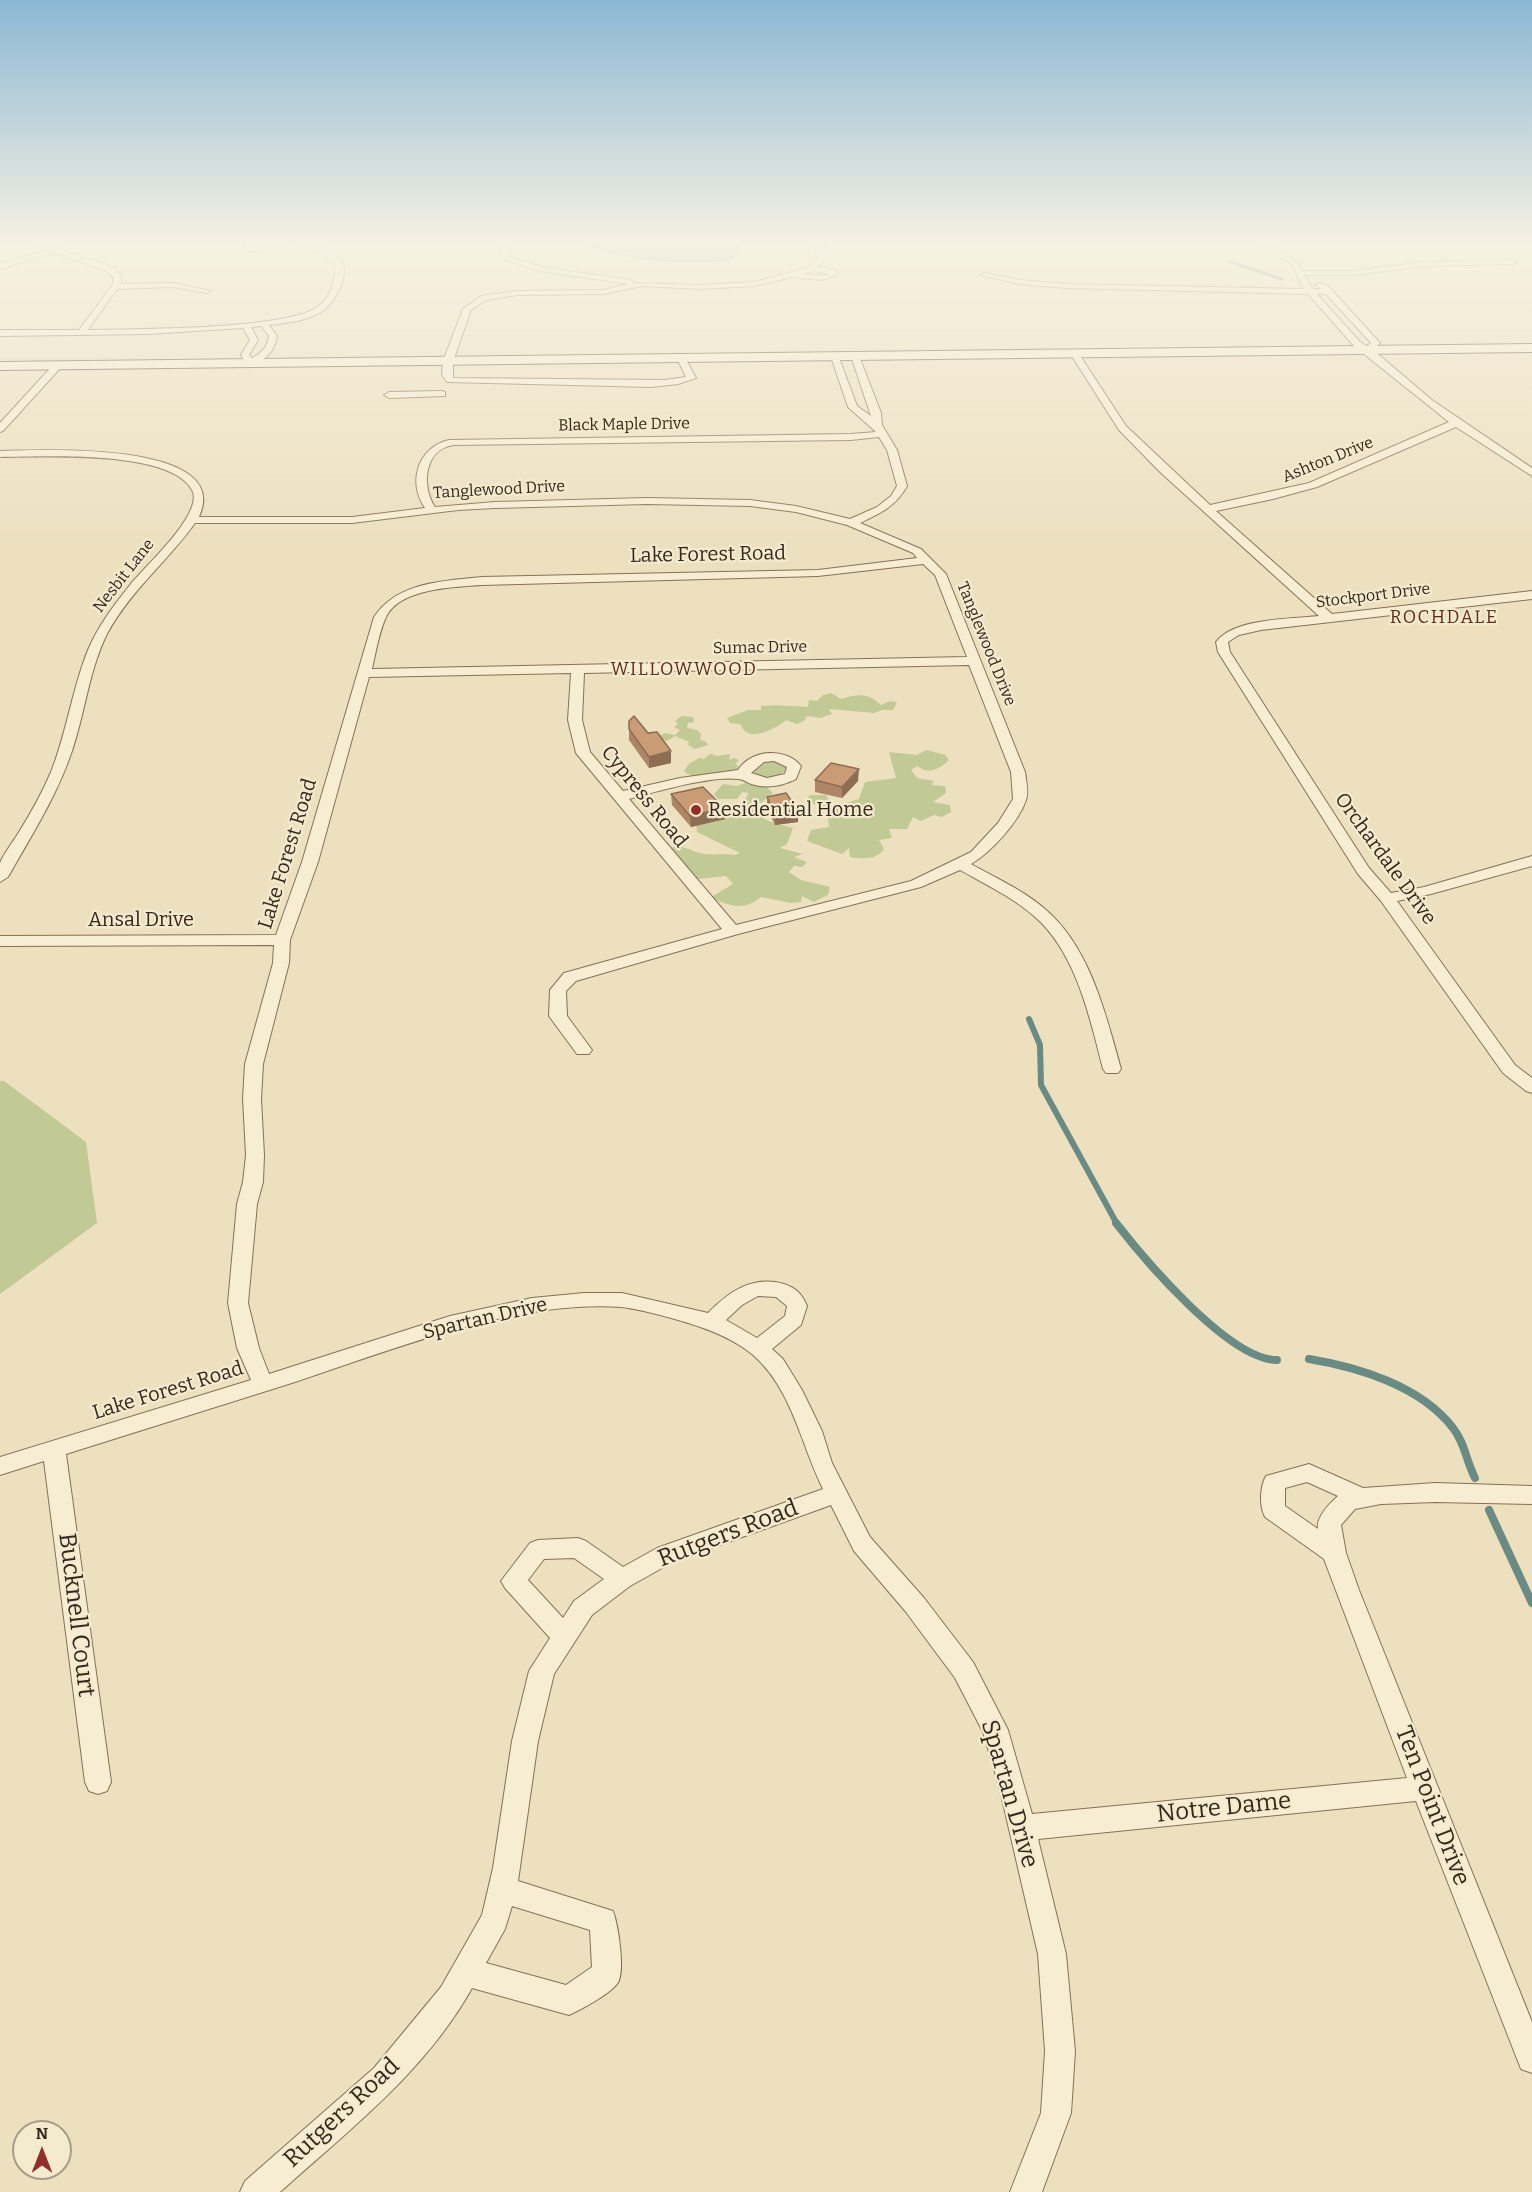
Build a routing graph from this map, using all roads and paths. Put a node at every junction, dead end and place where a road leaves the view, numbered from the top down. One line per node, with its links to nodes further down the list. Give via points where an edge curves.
1 (251, 345): 13 (street, via 245,355)
2 (271, 345): 13 (street, via 266,355)
3 (454, 345): 12 (street)
4 (1359, 345): 7 (street)
5 (1374, 345): 7 (street)
6 (1532, 348): 7 (main road)
7 (1368, 350): 8 (main road); 18 (street, via 1398,379)
8 (1074, 354): 9 (main road); 23 (street, via 1122,428)
9 (855, 356): 10 (main road); 20 (street)
10 (835, 357): 11 (main road); 20 (street, via 854,407)
11 (681, 358): 12 (main road); 16 (street, via 691,378 654,385)
12 (448, 361): 13 (main road); 16 (street)
13 (250, 363): 14 (main road)
14 (58, 365): 15 (main road); 19 (street)
15 (0, 366)
16 (450, 380): 17 (street, via 440,399)
17 (389, 395)
18 (1456, 423): 22 (street); 23 (street, Ashton Drive, via 1313,485)
19 (0, 429)
20 (880, 430): 24 (street, Black Maple Drive, via 851,437 443,444 434,448 425,464 423,492); 26 (street, via 903,486 896,498 881,509)
21 (0, 454): 25 (street, via 115,456 161,464 178,470 197,487 198,507)
22 (1532, 473)
23 (1207, 509): 29 (street)
24 (432, 510): 25 (street, Tanglewood Drive, via 352,520); 26 (street, Tanglewood Drive, via 700,501 796,509)
25 (193, 520): 38 (street, Nesbit Lane, via 128,592 99,635 53,785)
26 (851, 523): 27 (street, Tanglewood Drive, via 917,551)
27 (926, 560): 31 (street, Tanglewood Drive, via 940,574); 33 (street, Lake Forest Road, via 818,573 503,579 446,585 405,594 384,608)
28 (1532, 595): 29 (street, Stockport Drive)
29 (1329, 618): 30 (street, Stockport Drive, via 1235,632)
30 (1222, 642): 39 (street, Orchardale Drive, via 1224,652 1347,848)
31 (975, 661): 32 (street, Sumac Drive); 37 (street, Tanglewood Drive, via 1018,772 1020,798 992,838 976,855)
32 (578, 668): 33 (street, Sumac Drive); 35 (street, Cypress Road, via 575,720 583,753)
33 (364, 673): 41 (street, Lake Forest Road, via 310,862)
34 (743, 774): 35 (street, via 666,784)
35 (618, 796): 40 (street, Cypress Road)
36 (1532, 861): 39 (street)
37 (959, 864): 40 (street, Tanglewood Drive, via 916,884); 44 (street, via 1026,901 1052,925 1071,954 1084,985)
38 (0, 877)
39 (1387, 898): 45 (street, Orchardale Drive, via 1509,1069)
40 (732, 931): 43 (street, Tanglewood Drive, via 570,977 558,990 558,1016)
41 (282, 940): 42 (street, Ansal Drive); 48 (street, Lake Forest Road, via 281,963 254,1064 255,1155 238,1303 248,1348)
42 (0, 941)
43 (584, 1050)
44 (1112, 1069)
45 (1532, 1087)
46 (712, 1322): 47 (street, Spartan Drive); 47 (street, via 753,1290 780,1290 796,1305 794,1320); 48 (street, Spartan Drive, via 622,1300 532,1305 450,1324)
47 (758, 1348): 51 (street, Spartan Drive, via 791,1390)
48 (263, 1384): 49 (street, Lake Forest Road)
49 (54, 1448): 50 (street, Lake Forest Road); 57 (street, Bucknell Court)
50 (0, 1466)
51 (836, 1494): 55 (street, Rutgers Road, via 665,1555); 59 (street, Spartan Drive, via 862,1544 964,1670 995,1730)
52 (1532, 1495): 53 (street)
53 (1359, 1496): 54 (street, Ten Point Drive, via 1345,1502 1329,1523); 54 (street, via 1309,1473 1274,1482 1273,1510)
54 (1334, 1553): 58 (street, Ten Point Drive)
55 (622, 1579): 56 (street, Rutgers Road, via 583,1608); 56 (street, via 578,1548 538,1550 513,1581)
56 (565, 1637): 60 (street, Rutgers Road, via 542,1671 525,1741)
57 (98, 1782)
58 (1426, 1788): 59 (street, Notre Dame); 62 (street, Ten Point Drive)
59 (1022, 1828): 64 (street, Spartan Drive, via 1052,1954 1060,2051 1056,2114)
60 (502, 1889): 61 (street, Rutgers Road, via 495,1918); 61 (street, via 603,1921 607,1974 569,2000)
61 (465, 1972): 63 (street, Rutgers Road, via 451,1997 385,2079)
62 (1532, 2058)
63 (256, 2192)
64 (1026, 2192)

